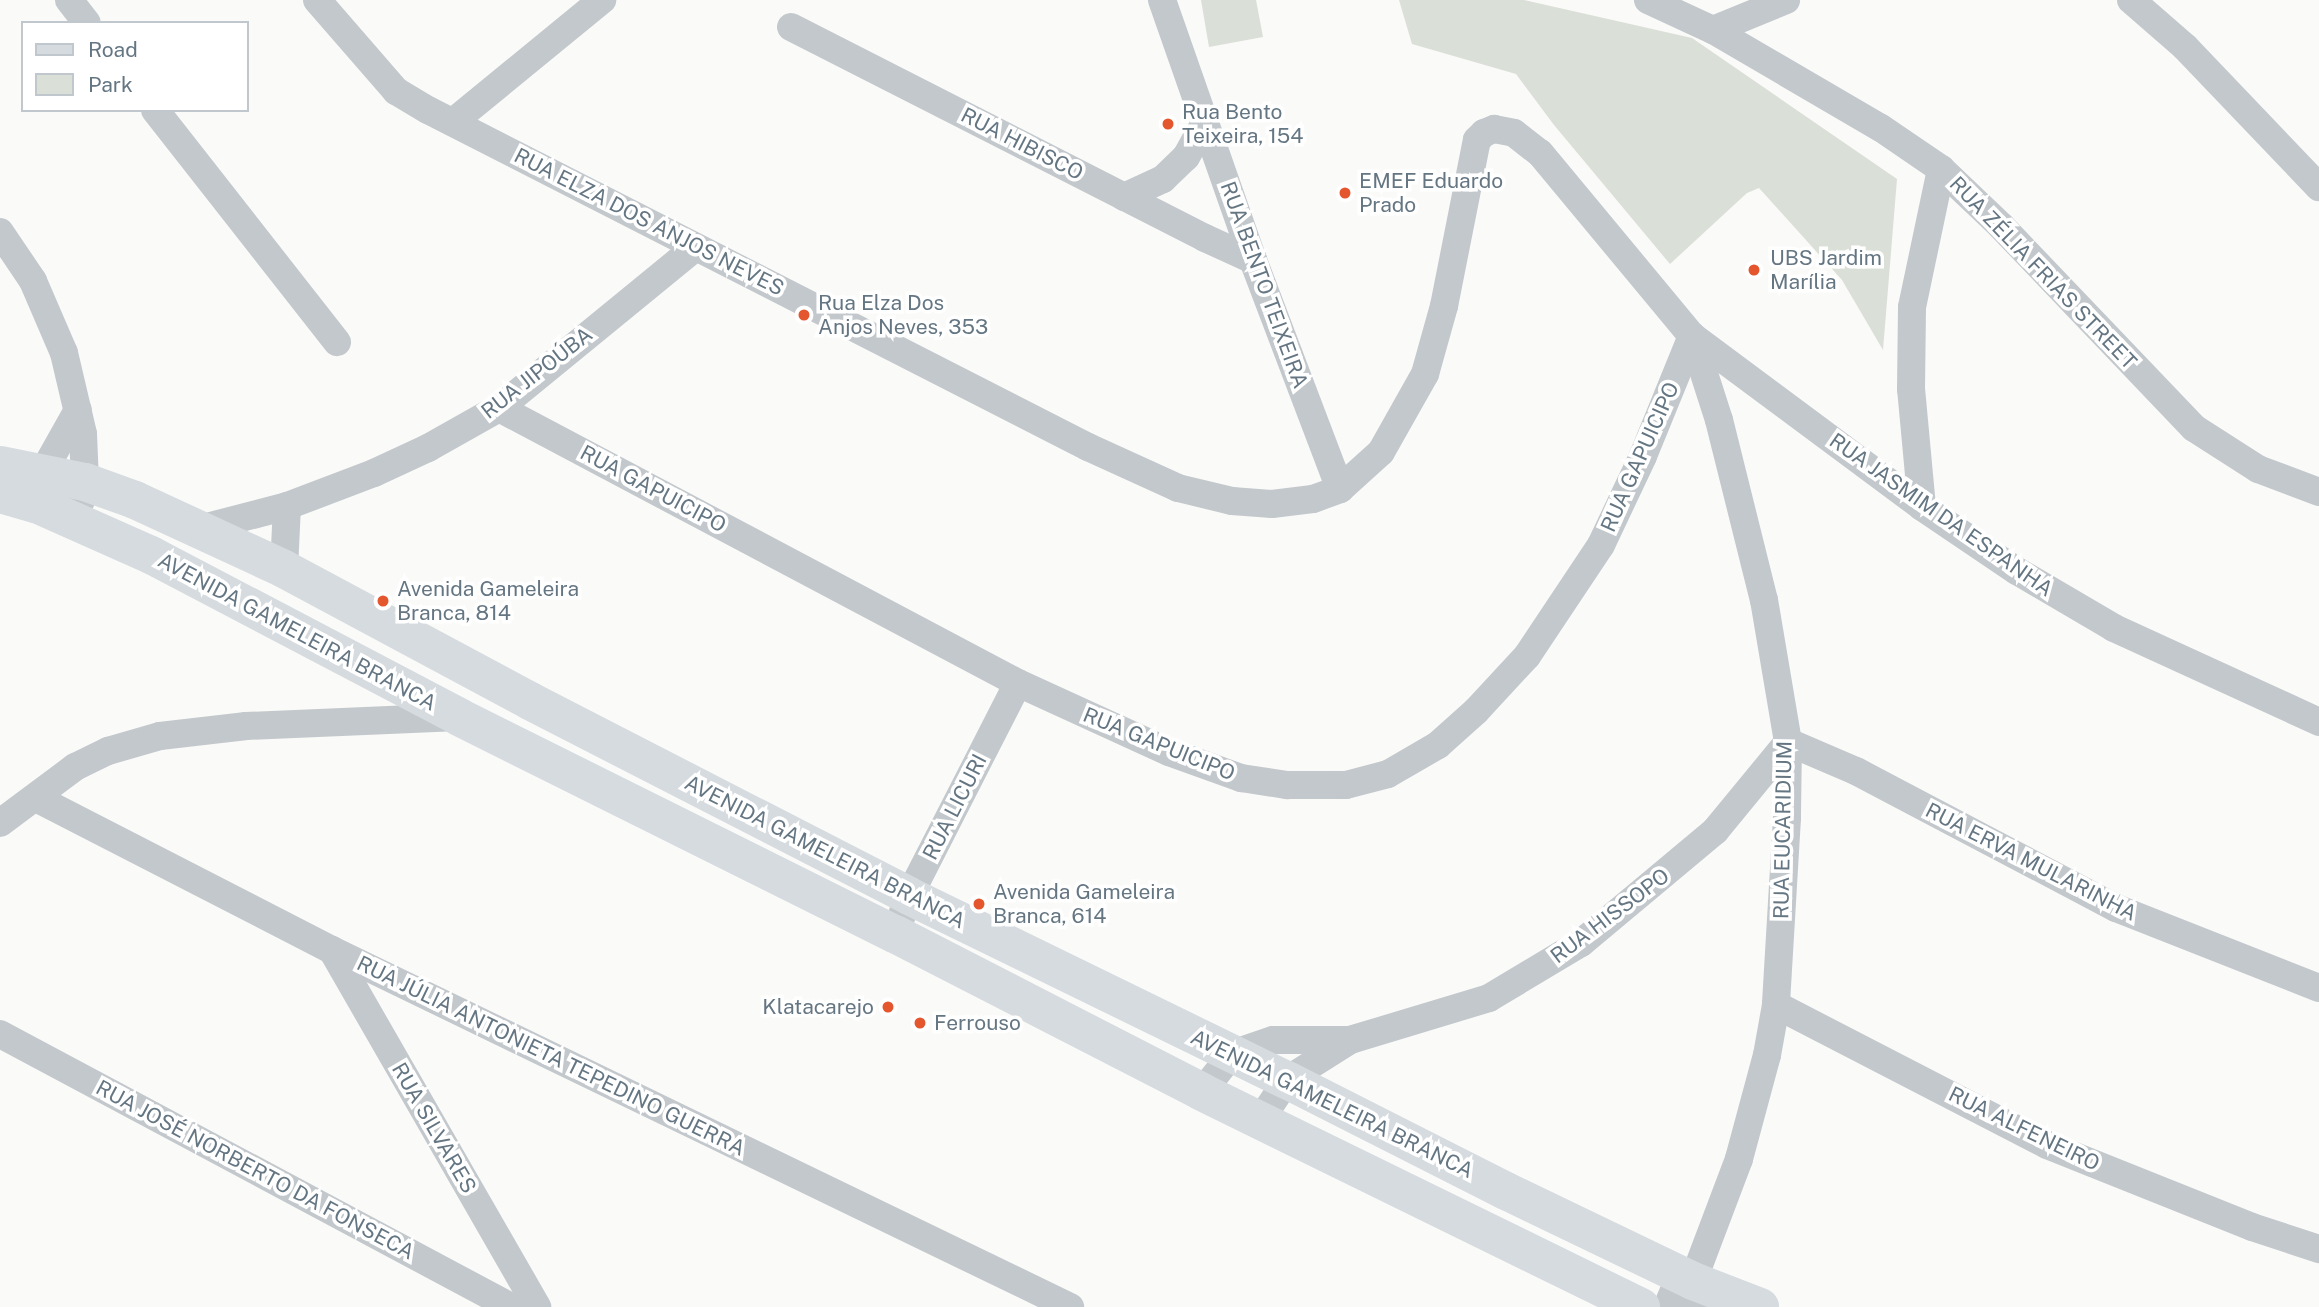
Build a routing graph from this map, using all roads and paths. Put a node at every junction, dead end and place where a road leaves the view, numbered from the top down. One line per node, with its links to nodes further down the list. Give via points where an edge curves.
1 (69, 0): 8 (street)
2 (317, 0): 12 (street, RUA ELZA DOS ANJOS NEVES, via 396,91)
3 (603, 0): 12 (street)
4 (1162, 0): 13 (street, RUA BENTO TEIXEIRA)
5 (1648, 0): 10 (street, RUA ZÉLIA FRIAS STREET)
6 (1786, 0): 10 (street)
7 (2131, 0): 15 (street, via 2185,47)
8 (85, 21)
9 (792, 27): 16 (street, RUA HIBISCO)
10 (1713, 30): 14 (street, RUA ZÉLIA FRIAS STREET, via 1881,128)
11 (157, 112): 21 (street)
12 (453, 121): 18 (street, RUA ELZA DOS ANJOS NEVES)
13 (1205, 123): 16 (street, via 1186,158 1163,179); 19 (street, RUA BENTO TEIXEIRA)
14 (1941, 169): 28 (street, RUA ZÉLIA FRIAS STREET, via 2194,428 2259,469); 30 (street, via 1912,307 1910,389)
15 (2319, 187)
16 (1124, 197): 19 (street, RUA HIBISCO)
17 (0, 232): 23 (street, via 33,281 64,353)
18 (696, 247): 22 (street, RUA JIPOÚBA); 27 (street, RUA ELZA DOS ANJOS NEVES, via 1087,447 1178,488 1232,501 1272,504 1313,499)
19 (1252, 260): 27 (street, RUA BENTO TEIXEIRA)
20 (1692, 336): 27 (street, RUA ELZA DOS ANJOS NEVES, via 1540,153 1514,133 1494,129 1484,133 1473,154 1444,306 1425,374 1381,452); 30 (street, RUA JASMIM DA ESPANHA); 34 (street, RUA GAPUICIPO, via 1601,545 1527,656 1438,745 1388,774 1346,785 1287,785 1241,778 1169,752); 39 (street, RUA EUCARIDIUM, via 1719,420 1764,600)
21 (337, 342)
22 (499, 408): 29 (street, RUA JIPOÚBA, via 374,473); 34 (street, RUA GAPUICIPO)
23 (78, 410): 25 (street); 26 (street)
24 (0, 465): 26 (main road, AVENIDA GAMELEIRA BRANCA)
25 (85, 482): 26 (main road, AVENIDA GAMELEIRA BRANCA); 31 (street); 32 (main road, AVENIDA GAMELEIRA BRANCA)
26 (20, 488): 31 (main road, AVENIDA GAMELEIRA BRANCA)
27 (1340, 489)
28 (2319, 492)
29 (287, 506): 32 (street, RUA JIPOÚBA); 33 (street)
30 (1922, 508): 37 (street, RUA JASMIM DA ESPANHA, via 2114,628)
31 (76, 521): 36 (main road, AVENIDA GAMELEIRA BRANCA, via 151,555)
32 (199, 529): 33 (main road, AVENIDA GAMELEIRA BRANCA)
33 (284, 569): 35 (main road, AVENIDA GAMELEIRA BRANCA)
34 (1018, 683): 42 (street, RUA LICURI)
35 (530, 701): 38 (main road); 42 (main road, AVENIDA GAMELEIRA BRANCA)
36 (459, 717): 38 (main road, AVENIDA GAMELEIRA BRANCA); 40 (street, via 246,726 160,736 108,751 75,767)
37 (2319, 722)
38 (507, 741): 43 (main road, AVENIDA GAMELEIRA BRANCA)
39 (1788, 741): 45 (street, RUA ERVA MULARINHA, via 1856,771 2116,908); 46 (street, RUA EUCARIDIUM); 48 (street, RUA HISSOPO, via 1715,831 1581,943 1489,998)
40 (36, 797): 41 (street); 44 (street, RUA JÚLIA ANTONIETA TEPEDINO GUERRA)
41 (0, 823)
42 (909, 896): 43 (street, RUA LICURI); 49 (main road, AVENIDA GAMELEIRA BRANCA)
43 (895, 934): 51 (main road, AVENIDA GAMELEIRA BRANCA)
44 (332, 950): 56 (street, RUA SILVARES); 57 (street, RUA JÚLIA ANTONIETA TEPEDINO GUERRA)
45 (2319, 988)
46 (1776, 1005): 53 (street, RUA ALFENEIRO, via 2047,1145); 54 (street, RUA EUCARIDIUM, via 1739,1159)
47 (0, 1034): 55 (street, RUA JOSÉ NORBERTO DA FONSECA)
48 (1350, 1040): 49 (street, RUA HISSOPO, via 1273,1040); 50 (street, RUA HISSOPO)
49 (1232, 1054): 50 (main road, AVENIDA GAMELEIRA BRANCA); 51 (street)
50 (1287, 1080): 52 (street, RUA HISSOPO); 54 (main road, AVENIDA GAMELEIRA BRANCA, via 1506,1191)
51 (1202, 1092): 52 (main road, AVENIDA GAMELEIRA BRANCA)
52 (1261, 1119): 58 (main road, AVENIDA GAMELEIRA BRANCA)
53 (2319, 1249)
54 (1685, 1298): 59 (main road, AVENIDA GAMELEIRA BRANCA)
55 (511, 1307)
56 (537, 1307)
57 (1070, 1307)
58 (1641, 1307)
59 (1760, 1307)

